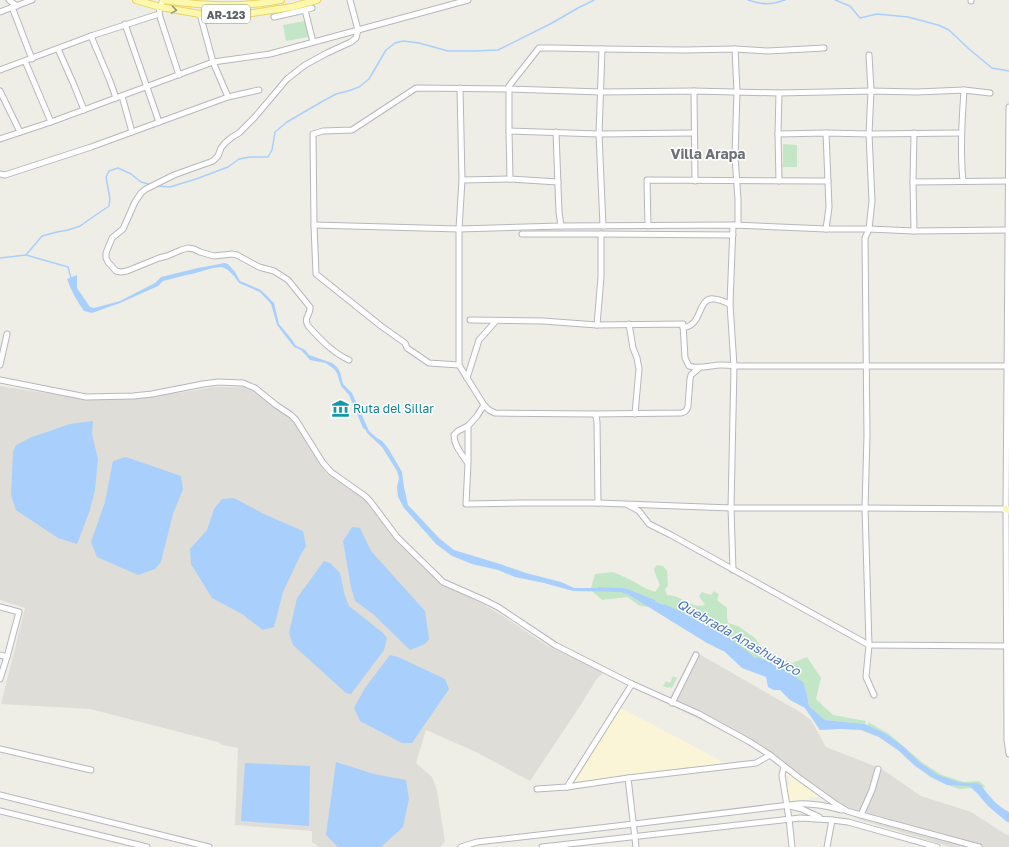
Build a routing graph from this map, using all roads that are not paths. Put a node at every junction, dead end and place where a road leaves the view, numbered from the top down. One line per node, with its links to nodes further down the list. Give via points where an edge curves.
1 (9, 0): 10 (street)
2 (32, 0): 10 (street)
3 (136, 0): 13 (main road, AR-123)
4 (163, 0): 5 (main road, AR-123, via 233,6); 13 (street)
5 (281, 0)
6 (317, 0): 15 (main road, AR-123, via 292,7 246,14)
7 (350, 0): 18 (street)
8 (468, 0): 9 (street)
9 (459, 1): 18 (street)
10 (15, 6): 14 (street); 26 (street)
11 (312, 8): 12 (street)
12 (305, 10): 16 (street); 20 (street)
13 (160, 11): 15 (main road, AR-123, one-way to 15); 17 (street); 30 (street)
14 (0, 12)
15 (200, 14): 28 (street)
16 (274, 17)
17 (125, 24): 19 (street); 31 (street)
18 (358, 30): 20 (street); 94 (street, via 356,38 351,42 305,65 287,79 239,134 225,143 213,161 174,175 141,193 123,229 112,238 106,253 108,262 116,271 121,272 188,248 214,256 237,255 259,267 274,271 288,280 310,307 306,324 333,351)
19 (91, 36): 22 (street); 45 (street)
20 (313, 42): 28 (street, via 270,54)
21 (824, 48): 24 (street, via 768,51)
22 (58, 49): 26 (street); 47 (street)
23 (602, 49): 24 (street); 33 (street, via 539,48); 38 (street)
24 (735, 49): 39 (street)
25 (869, 55): 37 (street)
26 (32, 59): 27 (street)
27 (26, 61): 29 (street); 48 (street)
28 (213, 62): 30 (street); 44 (street)
29 (0, 70)
30 (179, 76): 31 (street)
31 (147, 87): 43 (street); 49 (street)
32 (460, 88): 33 (street); 64 (street); 73 (street, via 416,88 352,130 313,134)
33 (509, 89): 38 (street); 50 (street)
34 (259, 90): 44 (street)
35 (964, 90): 37 (street); 41 (street); 57 (street)
36 (694, 91): 38 (street); 39 (street); 54 (street)
37 (871, 91): 40 (street); 60 (street)
38 (601, 92): 58 (street)
39 (737, 92): 40 (street); 66 (street)
40 (779, 93): 59 (street)
41 (990, 93)
42 (0, 94): 51 (street)
43 (122, 96): 45 (street); 52 (street)
44 (228, 97): 49 (street)
45 (116, 98): 47 (street)
46 (1009, 107): 69 (street)
47 (84, 110): 48 (street)
48 (51, 122): 51 (street)
49 (159, 122): 52 (street)
50 (508, 131): 53 (street); 63 (street)
51 (20, 132): 61 (street)
52 (132, 132): 62 (street, via 5,175)
53 (556, 132): 58 (street); 70 (street)
54 (694, 133): 58 (street); 65 (street)
55 (826, 133): 59 (street); 60 (street); 68 (street)
56 (914, 133): 57 (street); 60 (street); 71 (street)
57 (961, 133): 72 (street)
58 (599, 134): 76 (street)
59 (778, 134): 67 (street)
60 (869, 134): 80 (street, via 872,200)
61 (0, 139)
62 (0, 174)
63 (510, 179): 64 (street); 70 (street)
64 (462, 180): 78 (street)
65 (695, 180): 66 (street); 77 (street, via 647,180)
66 (737, 180): 67 (street); 74 (street)
67 (779, 181): 68 (street)
68 (828, 181): 79 (street, via 829,207)
69 (1009, 181): 72 (street); 82 (street)
70 (558, 182): 75 (street)
71 (912, 182): 72 (street); 81 (street)
72 (963, 182)
73 (314, 225): 78 (street); 96 (street, via 316,274 429,363)
74 (735, 225): 77 (street); 79 (street); 85 (street)
75 (561, 226): 76 (street); 78 (street)
76 (603, 226): 77 (street)
77 (648, 226)
78 (459, 228): 96 (street)
79 (826, 229): 80 (street)
80 (869, 229): 81 (street); 98 (street, via 866,238)
81 (914, 230): 82 (street)
82 (1008, 230): 86 (street)
83 (522, 234): 84 (street)
84 (601, 234): 85 (street); 91 (street, via 601,277)
85 (733, 235): 87 (street)
86 (1008, 279): 99 (street)
87 (730, 304): 92 (street, via 713,299 706,301 696,321 691,326); 97 (street)
88 (470, 320): 89 (street)
89 (496, 321): 91 (street); 101 (street, via 479,340)
90 (628, 324): 91 (street); 92 (street, via 683,324); 105 (street, via 639,369)
91 (596, 325)
92 (683, 328): 100 (street, via 685,358 689,366)
93 (7, 334): 95 (street)
94 (349, 360)
95 (0, 365)
96 (459, 365): 101 (street)
97 (734, 366): 98 (street); 100 (street); 111 (street)
98 (866, 366): 99 (street); 112 (street)
99 (1008, 366): 107 (street)
100 (699, 368): 105 (street, via 691,375 687,410 681,413)
101 (467, 378): 103 (street)
102 (0, 380): 123 (street, via 86,396 152,394 218,382 249,385 296,420 331,472 370,500 397,537 440,579 498,607 555,645)
103 (484, 405): 104 (street, via 495,413); 106 (street)
104 (593, 414): 105 (street); 109 (street, via 597,422)
105 (635, 414)
106 (468, 426): 108 (street); 108 (street, via 454,435 454,440)
107 (1008, 458): 113 (street)
108 (468, 463): 109 (street, via 466,504)
109 (598, 503): 110 (street)
110 (627, 505): 111 (street); 114 (street, via 639,511 654,527)
111 (731, 508): 112 (street); 114 (street)
112 (865, 508): 113 (street); 117 (street)
113 (1008, 509): 115 (street)
114 (733, 570): 117 (street)
115 (1008, 575): 118 (street)
116 (0, 607): 121 (street, via 19,612)
117 (869, 645): 118 (street); 124 (street, via 866,677)
118 (1008, 646): 126 (street)
119 (0, 655): 121 (street)
120 (696, 655): 125 (street)
121 (7, 657): 122 (street)
122 (0, 679)
123 (632, 684): 125 (street); 134 (street)
124 (874, 696)
125 (672, 703): 129 (street, via 726,728)
126 (1008, 740): 128 (street)
127 (0, 749): 132 (street)
128 (1009, 754)
129 (770, 755): 130 (street); 133 (street, via 756,763)
130 (784, 767): 137 (street, via 782,775); 139 (street)
131 (878, 769): 140 (street)
132 (90, 770)
133 (628, 778): 134 (street); 144 (street)
134 (566, 787): 135 (street)
135 (537, 789)
136 (0, 795): 147 (street)
137 (787, 805): 139 (street, via 805,804); 141 (street); 142 (street); 144 (street)
138 (0, 811): 146 (street)
139 (847, 811): 140 (street)
140 (861, 815): 154 (street)
141 (789, 819): 142 (street); 145 (street); 151 (street)
142 (822, 819): 143 (street)
143 (832, 820): 152 (street); 153 (street, via 848,822)
144 (634, 824): 145 (street); 148 (street, via 476,842)
145 (635, 836): 149 (street); 150 (street)
146 (148, 847)
147 (209, 847)
148 (461, 847)
149 (542, 847)
150 (636, 847)
151 (792, 847)
152 (827, 847)
153 (937, 847)
154 (979, 847)

